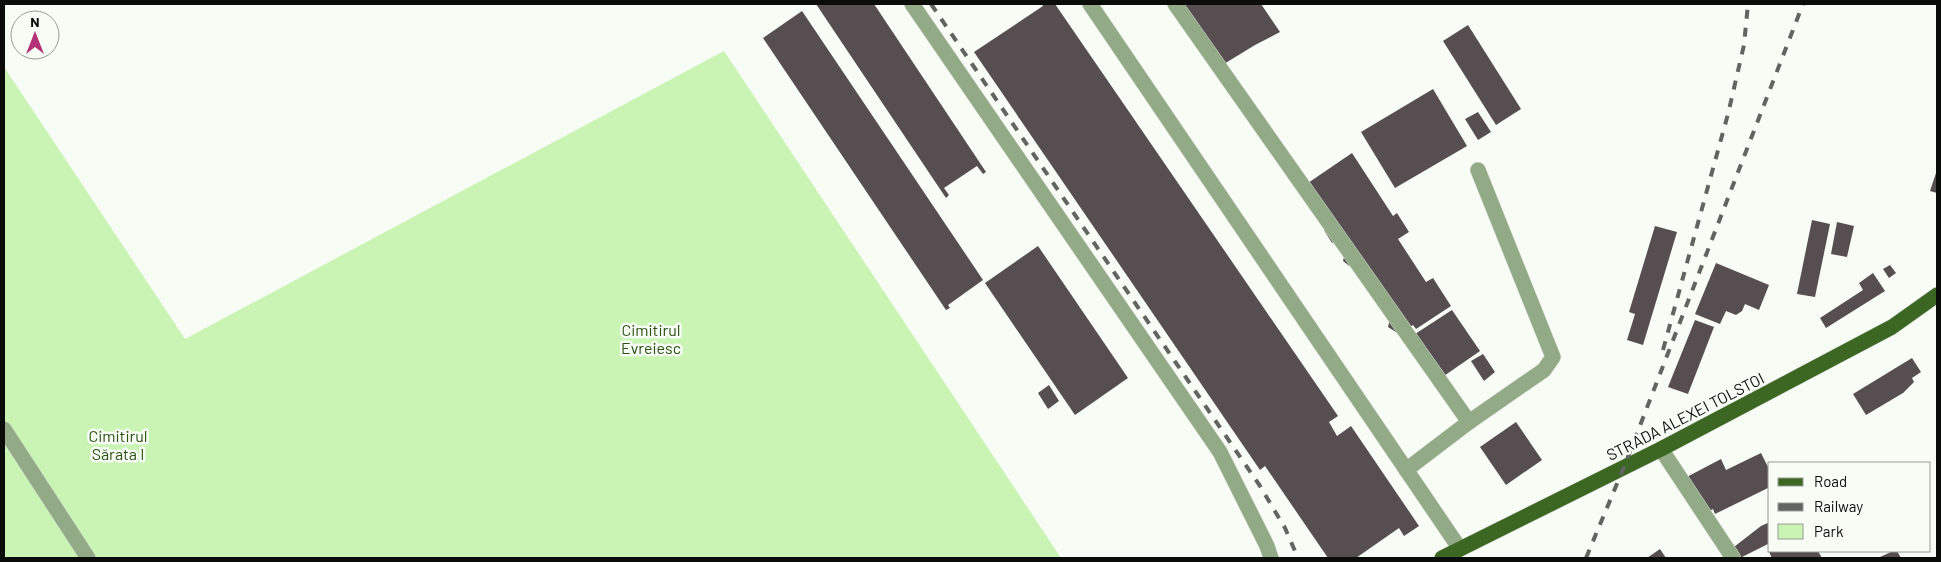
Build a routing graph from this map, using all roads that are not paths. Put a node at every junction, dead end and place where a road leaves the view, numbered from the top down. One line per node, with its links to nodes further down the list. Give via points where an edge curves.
1 (912, 4): 12 (street, via 1220,452)
2 (1090, 4): 9 (street)
3 (1174, 4): 6 (street)
4 (1478, 170): 6 (street, via 1554,357 1544,370)
5 (1937, 295): 8 (main road, STRADA ALEXEI TOLSTOI, via 1892,328)
6 (1469, 422): 9 (street)
7 (4, 429): 11 (street)
8 (1661, 449): 10 (main road, STRADA ALEXEI TOLSTOI); 14 (street)
9 (1406, 470): 10 (street)
10 (1460, 549): 13 (main road, STRADA ALEXEI TOLSTOI)
11 (88, 558)
12 (1271, 558)
13 (1442, 558)
14 (1733, 558)

